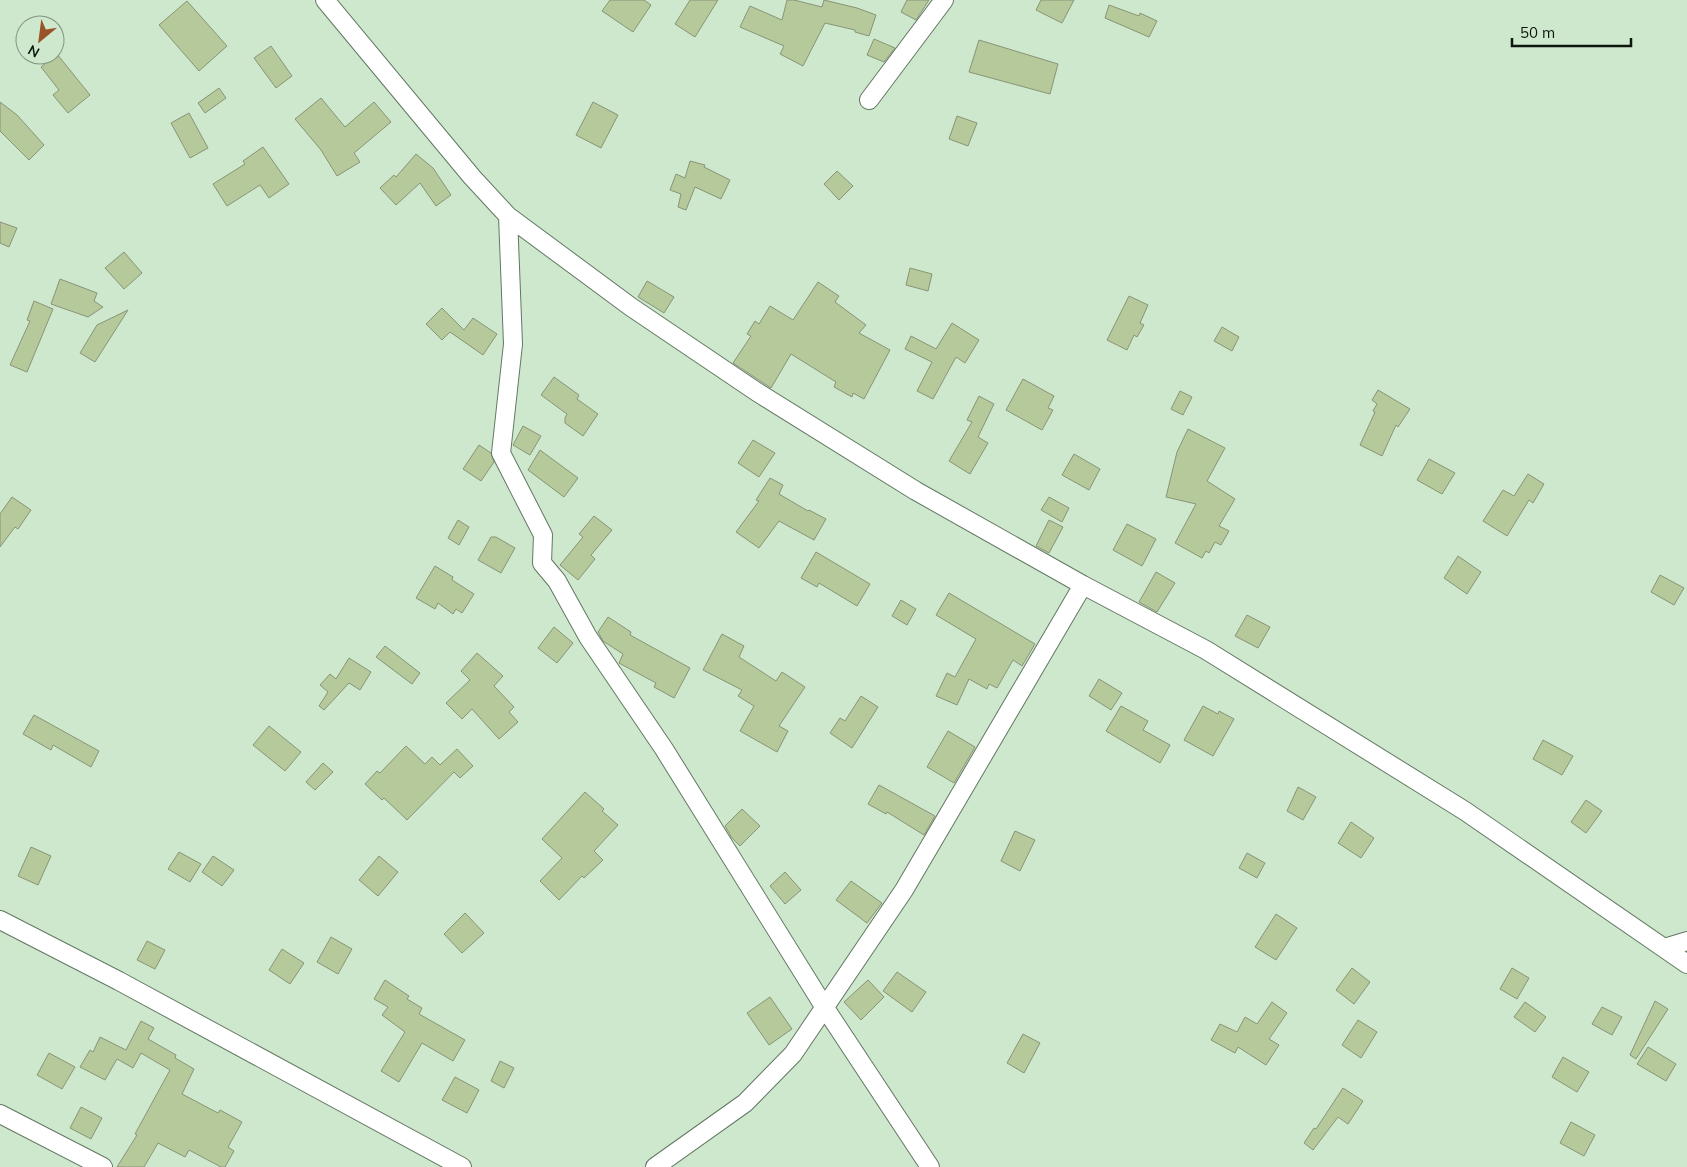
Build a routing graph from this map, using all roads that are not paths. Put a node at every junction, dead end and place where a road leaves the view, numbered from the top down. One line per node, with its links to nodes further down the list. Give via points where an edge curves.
1 (325, 0): 4 (street, via 472,178)
2 (944, 0): 3 (street)
3 (868, 100)
4 (508, 216): 5 (street, via 631,307 758,392 916,491); 10 (street, via 512,344 501,452 544,535 542,563 557,581 588,637 664,750)
5 (1083, 585): 8 (street, via 1206,650 1457,806); 10 (street, via 904,890)
6 (0, 920): 13 (street)
7 (1687, 941): 8 (street)
8 (1664, 948): 9 (street)
9 (1687, 964)
10 (825, 1008): 14 (street, via 793,1054 745,1104); 15 (street)
11 (0, 1114): 12 (street)
12 (103, 1167)
13 (462, 1167)
14 (654, 1167)
15 (930, 1167)

